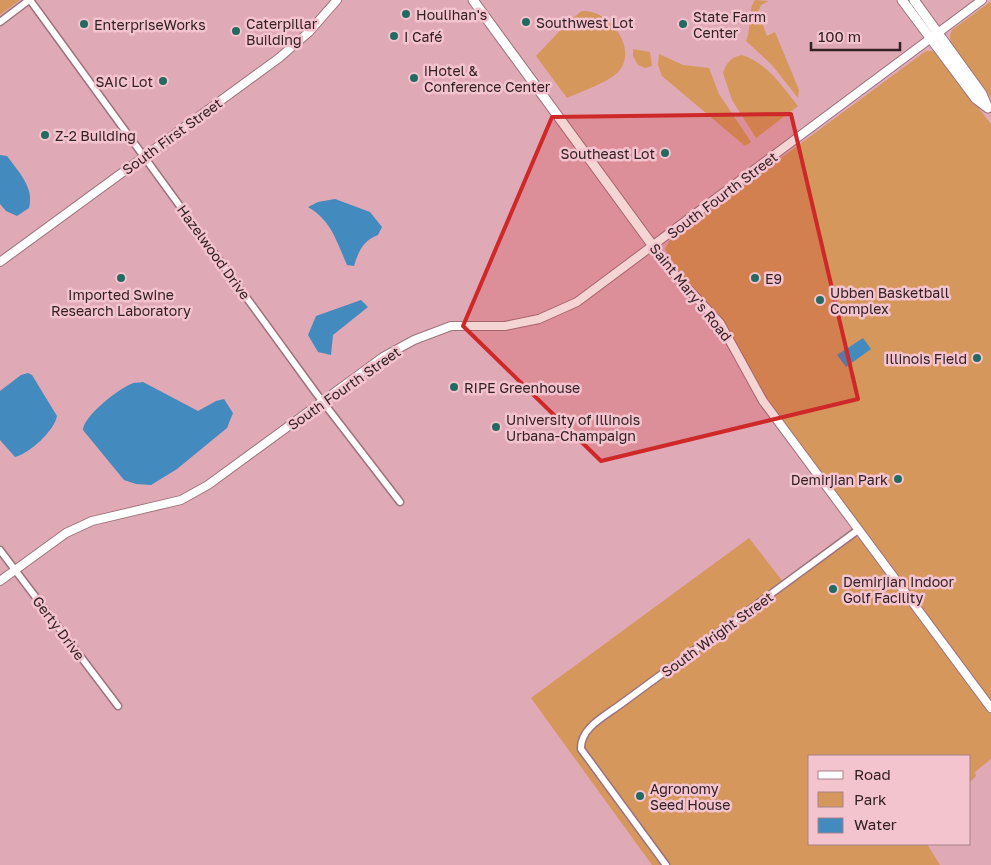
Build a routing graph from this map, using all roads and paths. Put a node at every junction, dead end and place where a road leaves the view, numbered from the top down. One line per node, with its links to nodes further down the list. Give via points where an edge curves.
1 (30, 0): 7 (street); 10 (street, Hazelwood Drive)
2 (337, 0): 10 (street, South First Street, via 309,32 279,58)
3 (473, 0): 11 (main road, Saint Mary's Road)
4 (902, 0): 8 (main road)
5 (914, 0): 8 (main road)
6 (982, 0): 8 (street, South Fourth Street)
7 (0, 22)
8 (935, 36): 9 (main road, via 982,94); 11 (street, South Fourth Street)
9 (990, 110)
10 (143, 157): 12 (street, South First Street); 13 (street, Hazelwood Drive)
11 (653, 246): 13 (street, South Fourth Street, via 562,310 505,326 451,326 414,340 383,357); 15 (street, Saint Mary's Road, via 720,323 763,401)
12 (0, 262)
13 (323, 402): 14 (street, Hazelwood Drive); 17 (street, South Fourth Street, via 236,466 181,500 92,521 66,533)
14 (400, 502)
15 (858, 530): 20 (street, Saint Mary's Road); 21 (street, South Wright Street, via 586,732 581,750)
16 (0, 550): 17 (street, Gerty Drive)
17 (15, 571): 18 (street, South Fourth Street); 19 (street, Gerty Drive)
18 (0, 581)
19 (118, 706)
20 (991, 708)
21 (666, 865)

